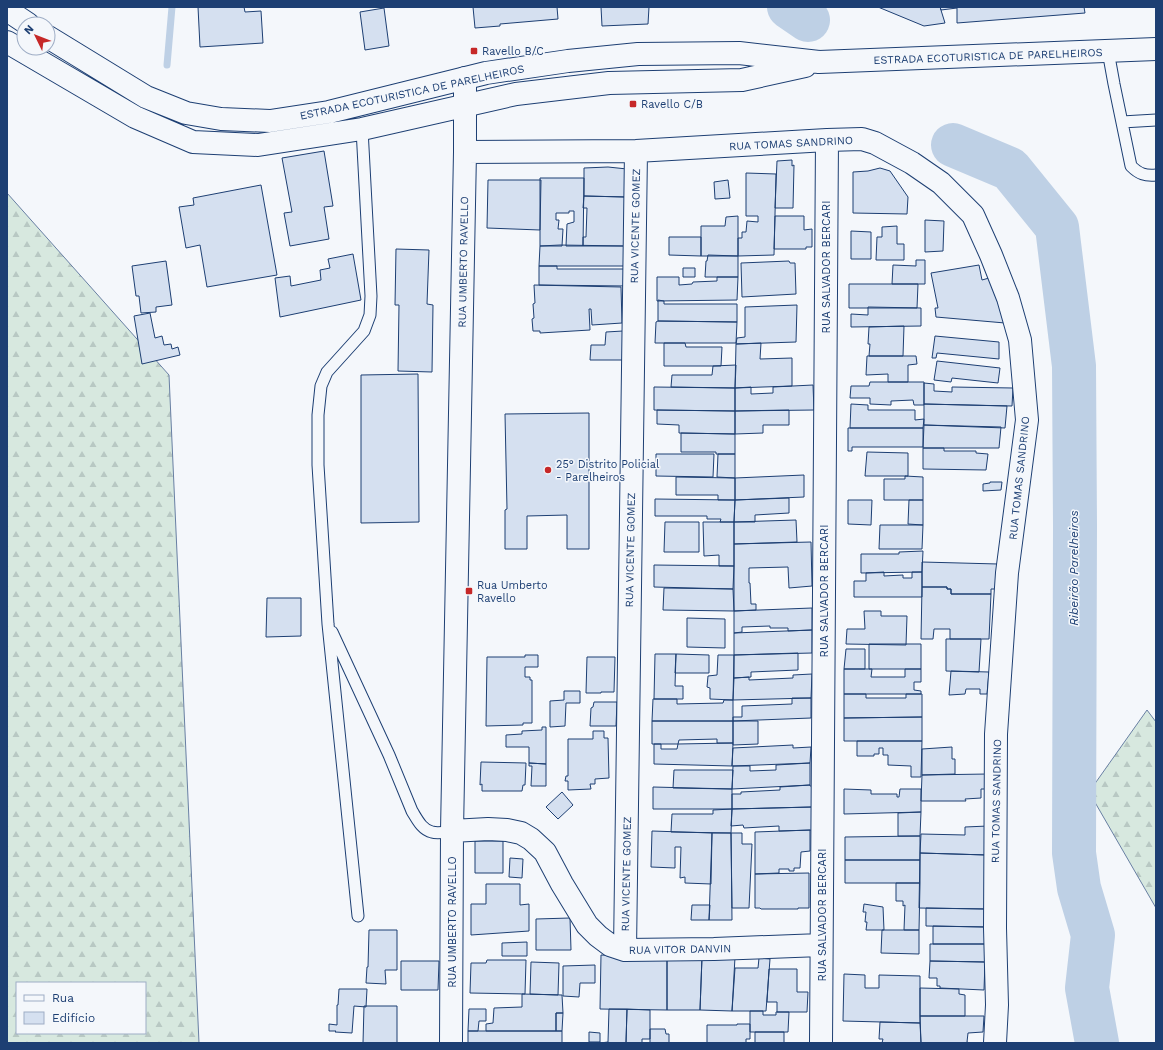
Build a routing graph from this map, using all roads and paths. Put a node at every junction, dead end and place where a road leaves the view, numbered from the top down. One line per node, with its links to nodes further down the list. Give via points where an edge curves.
1 (7, 10): 2 (street)
2 (16, 16)
3 (7, 42): 12 (street, ESTRADA ECOTURISTICA DE PARELHEIROS, via 135,117 193,142 258,145)
4 (56, 42): 8 (street, ESTRADA ECOTURISTICA DE PARELHEIROS, via 146,98 186,113 221,119 270,121 329,112)
5 (1156, 49): 6 (street, ESTRADA ECOTURISTICA DE PARELHEIROS)
6 (1108, 51): 7 (street, ESTRADA ECOTURISTICA DE PARELHEIROS); 11 (lane)
7 (819, 62): 8 (street, ESTRADA ECOTURISTICA DE PARELHEIROS, via 739,53 638,54 514,68); 9 (street, ESTRADA ECOTURISTICA DE PARELHEIROS, via 742,80 609,83 516,94)
8 (465, 78): 9 (street, RUA UMBERTO RAVELLO)
9 (465, 106): 12 (street, ESTRADA ECOTURISTICA DE PARELHEIROS); 15 (street, RUA UMBERTO RAVELLO)
10 (1156, 120): 11 (lane)
11 (1122, 122): 16 (lane, via 1132,166 1147,176)
12 (362, 130): 17 (lane, via 370,316 364,331 327,372 321,386 318,415 318,465)
13 (827, 140): 14 (street, RUA TOMAS SANDRINO); 20 (street, RUA SALVADOR BERCARI); 24 (street, RUA TOMAS SANDRINO, via 862,139 912,163 941,183 973,215 1008,298 1020,340 1027,420 1007,574 996,734)
14 (636, 151): 15 (street, RUA TOMAS SANDRINO); 21 (street, RUA VICENTE GOMEZ)
15 (465, 152): 18 (street, RUA UMBERTO RAVELLO)
16 (1156, 175)
17 (328, 624): 18 (lane, via 390,755 412,811 423,828 432,832); 19 (lane)
18 (452, 831): 21 (street, RUA VITOR DANVIN, via 507,830 521,833 531,839 545,852 587,925 610,945); 22 (street, RUA UMBERTO RAVELLO)
19 (358, 916)
20 (821, 945): 21 (street, RUA VITOR DANVIN); 23 (street, RUA SALVADOR BERCARI)
21 (625, 950)
22 (451, 1043)
23 (821, 1043)
24 (995, 1043)

